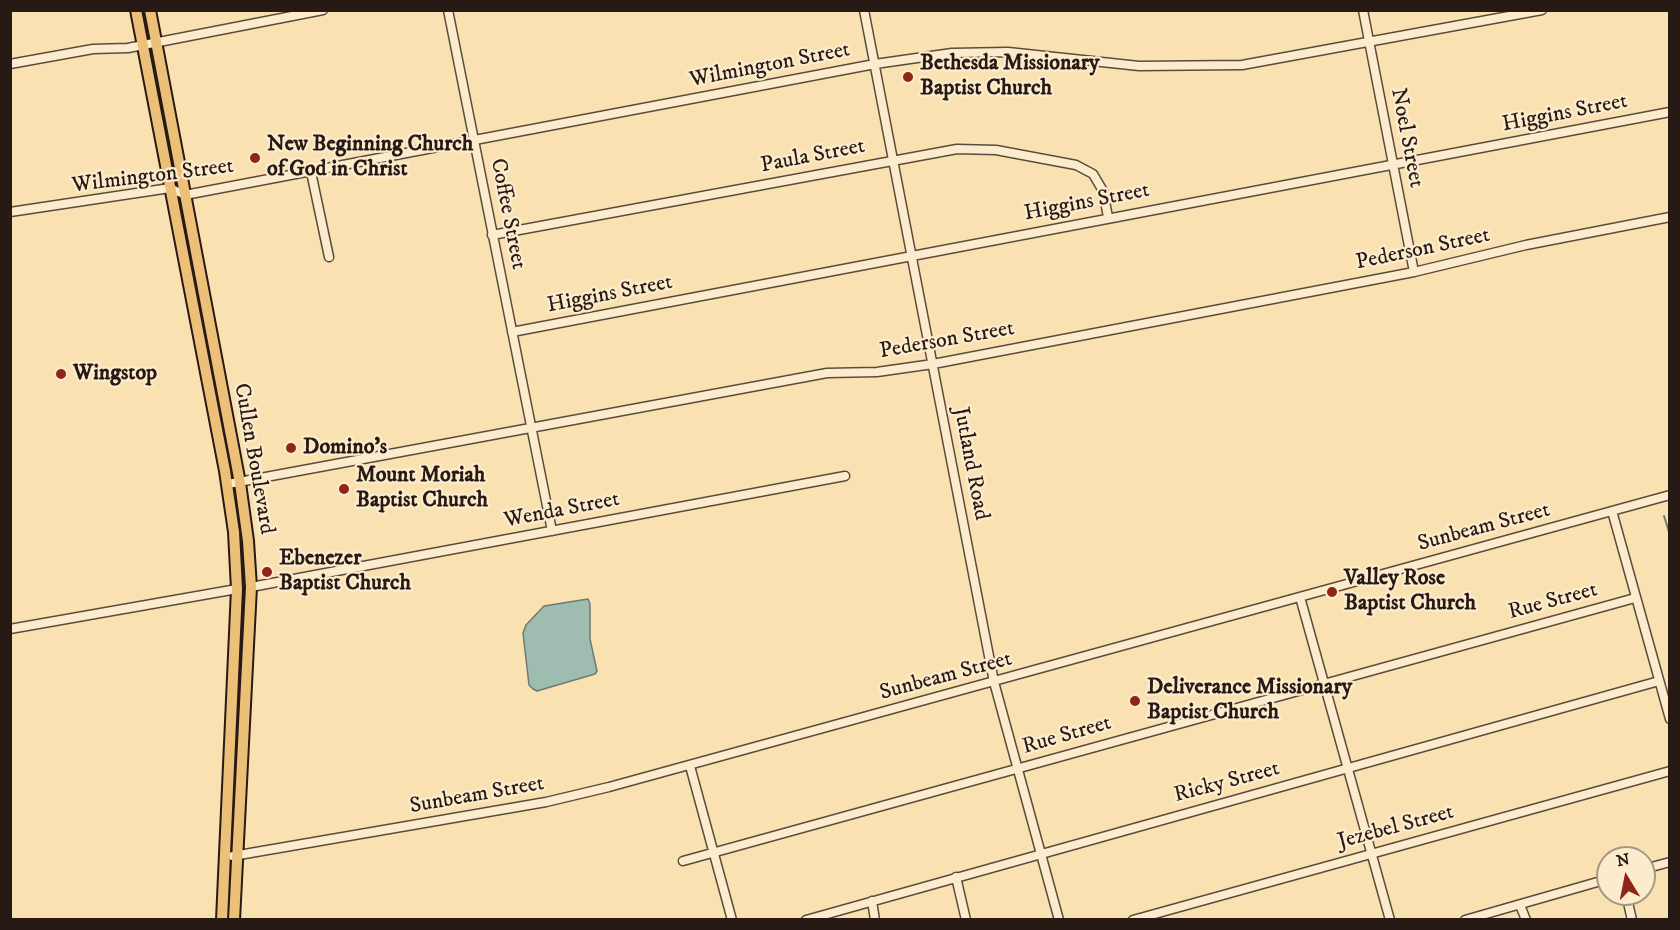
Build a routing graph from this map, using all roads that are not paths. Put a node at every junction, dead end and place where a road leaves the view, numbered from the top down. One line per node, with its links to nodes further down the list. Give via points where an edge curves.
1 (136, 10): 10 (main road, Cullen Boulevard)
2 (150, 10): 8 (main road, Cullen Boulevard)
3 (323, 10): 8 (street)
4 (448, 10): 14 (street, Coffee Street)
5 (864, 10): 12 (street, Jutland Road)
6 (1364, 10): 9 (street, Noel Street)
7 (1542, 10): 9 (street, Wilmington Street)
8 (156, 43): 10 (street); 19 (main road, Cullen Boulevard)
9 (1370, 43): 12 (street, Wilmington Street, via 1242,65 1139,66 1008,52 952,53); 16 (street, Noel Street)
10 (143, 45): 11 (street, via 93,49); 18 (main road, Cullen Boulevard)
11 (10, 64)
12 (875, 64): 14 (street, Wilmington Street); 15 (street, Jutland Road)
13 (1670, 112): 16 (street, Higgins Street)
14 (474, 140): 17 (street, Wilmington Street); 23 (street, Coffee Street)
15 (893, 160): 21 (street, Paula Street, via 957,149 996,150 1076,165 1094,174 1103,191); 23 (street, Paula Street); 24 (street, Jutland Road)
16 (1393, 164): 21 (street, Higgins Street); 26 (street, Noel Street)
17 (311, 172): 19 (street, Wilmington Street); 25 (street)
18 (170, 188): 19 (street, Wilmington Street); 20 (street, Wilmington Street); 28 (main road, Cullen Boulevard)
19 (185, 195): 27 (main road, Cullen Boulevard)
20 (10, 212)
21 (1108, 217): 24 (street, Higgins Street)
22 (1670, 217): 26 (street, Pederson Street, via 1526,244)
23 (492, 236): 29 (street, Coffee Street)
24 (912, 255): 29 (street, Higgins Street); 30 (street, Jutland Road)
25 (329, 257)
26 (1414, 272): 30 (street, Pederson Street)
27 (205, 300): 28 (main road); 31 (main road, Cullen Boulevard)
28 (192, 303): 32 (main road, Cullen Boulevard)
29 (512, 332): 33 (street, Coffee Street)
30 (933, 364): 33 (street, Pederson Street, via 877,372 827,373); 47 (street, Jutland Road)
31 (221, 388): 32 (main road); 35 (main road, Cullen Boulevard)
32 (211, 398): 36 (main road, Cullen Boulevard)
33 (531, 428): 35 (street, Pederson Street); 39 (street, Coffee Street)
34 (845, 476): 39 (street, Wenda Street)
35 (240, 483): 36 (street, Pederson Street); 40 (main road, Cullen Boulevard)
36 (228, 484): 41 (main road, Cullen Boulevard)
37 (1670, 495): 38 (street, Sunbeam Street)
38 (1612, 511): 42 (street, Sunbeam Street); 43 (street)
39 (552, 531): 40 (street, Wenda Street)
40 (251, 587): 49 (main road, Cullen Boulevard)
41 (237, 589): 44 (street); 45 (main road, Cullen Boulevard)
42 (1300, 597): 47 (street, Sunbeam Street); 48 (street)
43 (1635, 598): 46 (street); 48 (street, Rue Street)
44 (10, 629)
45 (234, 656): 49 (main road, via 240,666 239,697); 55 (main road, Cullen Boulevard)
46 (1659, 681): 50 (street); 52 (street, Ricky Street)
47 (994, 682): 51 (street, Sunbeam Street); 53 (street, Jutland Road)
48 (1326, 685): 52 (street); 53 (street, Rue Street)
49 (245, 700): 56 (main road, Cullen Boulevard)
50 (1670, 719)
51 (690, 766): 58 (street); 60 (street, Sunbeam Street, via 546,802)
52 (1350, 768): 57 (street, Ricky Street); 59 (street)
53 (1019, 769): 57 (street, Jutland Road); 58 (street, Rue Street)
54 (1670, 771): 59 (street, Jezebel Street)
55 (228, 775): 56 (main road); 61 (main road, Cullen Boulevard)
56 (240, 776): 60 (main road, Cullen Boulevard)
57 (1041, 852): 63 (street, Ricky Street); 73 (street, Jutland Road)
58 (713, 853): 62 (street, Rue Street); 69 (street)
59 (1372, 853): 74 (street, Jezebel Street); 75 (street)
60 (237, 856): 61 (street, Sunbeam Street); 68 (main road, Cullen Boulevard)
61 (224, 858): 67 (main road, Cullen Boulevard)
62 (683, 861)
63 (956, 877): 65 (street, Ricky Street); 72 (street)
64 (1596, 883): 66 (street)
65 (872, 901): 70 (street, Ricky Street); 71 (street)
66 (1520, 905): 76 (street); 77 (street)
67 (222, 920)
68 (234, 920)
69 (732, 920)
70 (806, 920)
71 (875, 920)
72 (966, 920)
73 (1059, 920)
74 (1132, 920)
75 (1390, 920)
76 (1465, 920)
77 (1526, 920)

